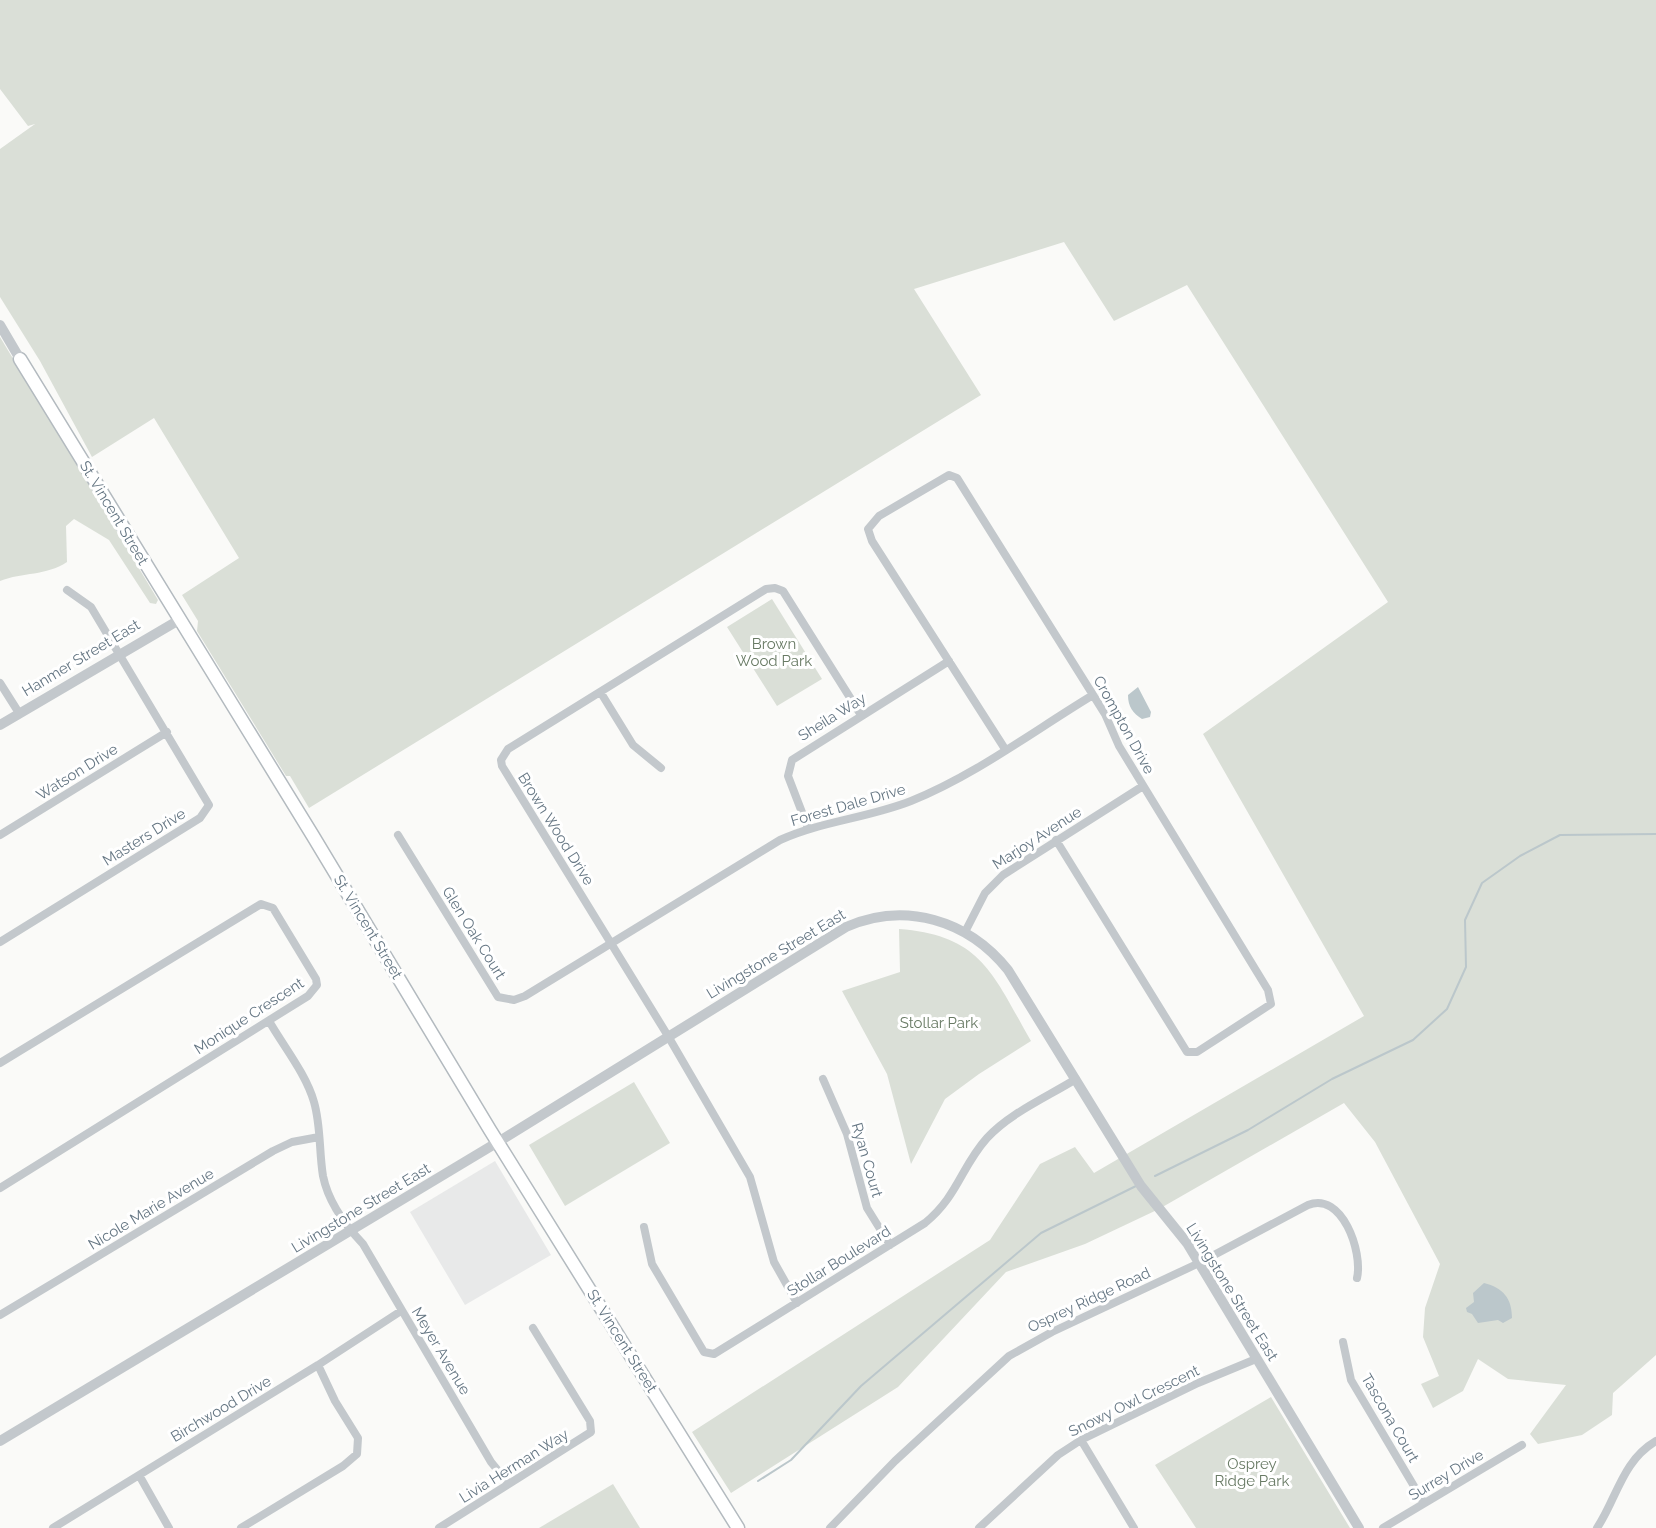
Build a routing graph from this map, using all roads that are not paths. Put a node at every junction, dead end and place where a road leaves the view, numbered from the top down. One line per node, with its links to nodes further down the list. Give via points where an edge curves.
1 (0, 325): 2 (street, St. Vincent Street)
2 (20, 359): 4 (main road, St. Vincent Street)
3 (67, 590): 5 (street, Masters Drive, via 91,607)
4 (179, 620): 5 (street, Hanmer Street East); 30 (main road, St. Vincent Street)
5 (119, 653): 10 (street, Hanmer Street East); 13 (street, Masters Drive)
6 (949, 662): 9 (street, Crompton Drive, via 868,529 879,516 949,475 957,478); 11 (street, Sheila Way); 14 (street, Crompton Drive)
7 (0, 683): 10 (street)
8 (601, 693): 11 (street, Brown Wood Drive, via 766,589 775,588 783,591); 15 (street, via 633,745); 23 (street, Brown Wood Drive, via 508,749 501,759)
9 (1093, 695): 14 (street, Forest Dale Drive); 16 (street, Crompton Drive)
10 (19, 713): 12 (street, Hanmer Street East)
11 (861, 715): 17 (street, Sheila Way, via 792,760 788,776)
12 (0, 725)
13 (167, 732): 18 (street, Watson Drive); 22 (street, Masters Drive, via 207,799 205,814)
14 (1005, 749): 17 (street, Forest Dale Drive, via 917,799)
15 (661, 768)
16 (1143, 786): 20 (street, Marjoy Avenue); 20 (street, Crompton Drive, via 1271,997 1265,1010 1212,1043 1192,1054 1182,1048)
17 (808, 828): 23 (street, Forest Dale Drive, via 763,849)
18 (0, 835)
19 (398, 835): 23 (street, Glen Oak Court, via 498,997 514,1000 525,996)
20 (1056, 840): 21 (street, Marjoy Avenue, via 992,884)
21 (964, 932): 25 (street, Livingstone Street East, via 933,919 908,915 859,921); 28 (street, Livingstone Street East, via 984,944 1008,970)
22 (0, 942)
23 (611, 943): 25 (street, Brown Wood Drive)
24 (269, 1021): 26 (street, Monique Crescent, via 308,996 317,985 273,908 261,904); 29 (street, Meyer Avenue, via 312,1094); 31 (street, Monique Crescent)
25 (668, 1036): 30 (street, Livingstone Street East); 37 (street, Brown Wood Drive, via 750,1177 774,1262)
26 (0, 1063)
27 (824, 1079): 34 (street, Ryan Court, via 847,1134 867,1208)
28 (1076, 1079): 34 (street, Stollar Boulevard, via 994,1131 978,1149 945,1205); 35 (street, Livingstone Street East, via 1141,1186)
29 (320, 1137): 33 (street, Meyer Avenue, via 327,1188); 39 (street, Nicole Marie Avenue, via 292,1142 273,1151)
30 (498, 1142): 33 (street, Livingstone Street East); 55 (main road, St. Vincent Street)
31 (0, 1188)
32 (644, 1227): 37 (street, Stollar Boulevard, via 652,1264 704,1352 719,1352)
33 (351, 1231): 38 (street, Meyer Avenue, via 363,1244); 45 (street, Livingstone Street East)
34 (890, 1245): 37 (street, Stollar Boulevard)
35 (1199, 1263): 36 (street, Osprey Ridge Road, via 1322,1201 1335,1209 1353,1239 1359,1256); 42 (street, Livingstone Street East); 56 (street, Osprey Ridge Road, via 1009,1356 895,1461)
36 (1357, 1278)
37 (797, 1303)
38 (401, 1311): 43 (street, Birchwood Drive); 49 (street, Meyer Avenue, via 491,1462)
39 (0, 1315)
40 (533, 1328): 49 (street, Livia Herman Way, via 590,1421 591,1430 586,1437)
41 (1343, 1342): 50 (street, Tascona Court, via 1351,1380)
42 (1256, 1359): 44 (street, Snowy Owl Crescent); 59 (street, Livingstone Street East)
43 (318, 1365): 48 (street, Birchwood Drive); 53 (street, via 358,1438 357,1454)
44 (1081, 1440): 57 (street, Snowy Owl Crescent, via 1058,1455); 58 (street)
45 (0, 1441)
46 (1656, 1441): 61 (street, via 1625,1471)
47 (1522, 1445): 50 (street, Surrey Drive)
48 (139, 1475): 51 (street, Birchwood Drive); 52 (street)
49 (509, 1484): 54 (street, Livia Herman Way)
50 (1424, 1503): 60 (street, Surrey Drive)
51 (53, 1528)
52 (169, 1528)
53 (241, 1528)
54 (439, 1528)
55 (738, 1528)
56 (830, 1528)
57 (979, 1528)
58 (1134, 1528)
59 (1359, 1528)
60 (1383, 1528)
61 (1597, 1528)

